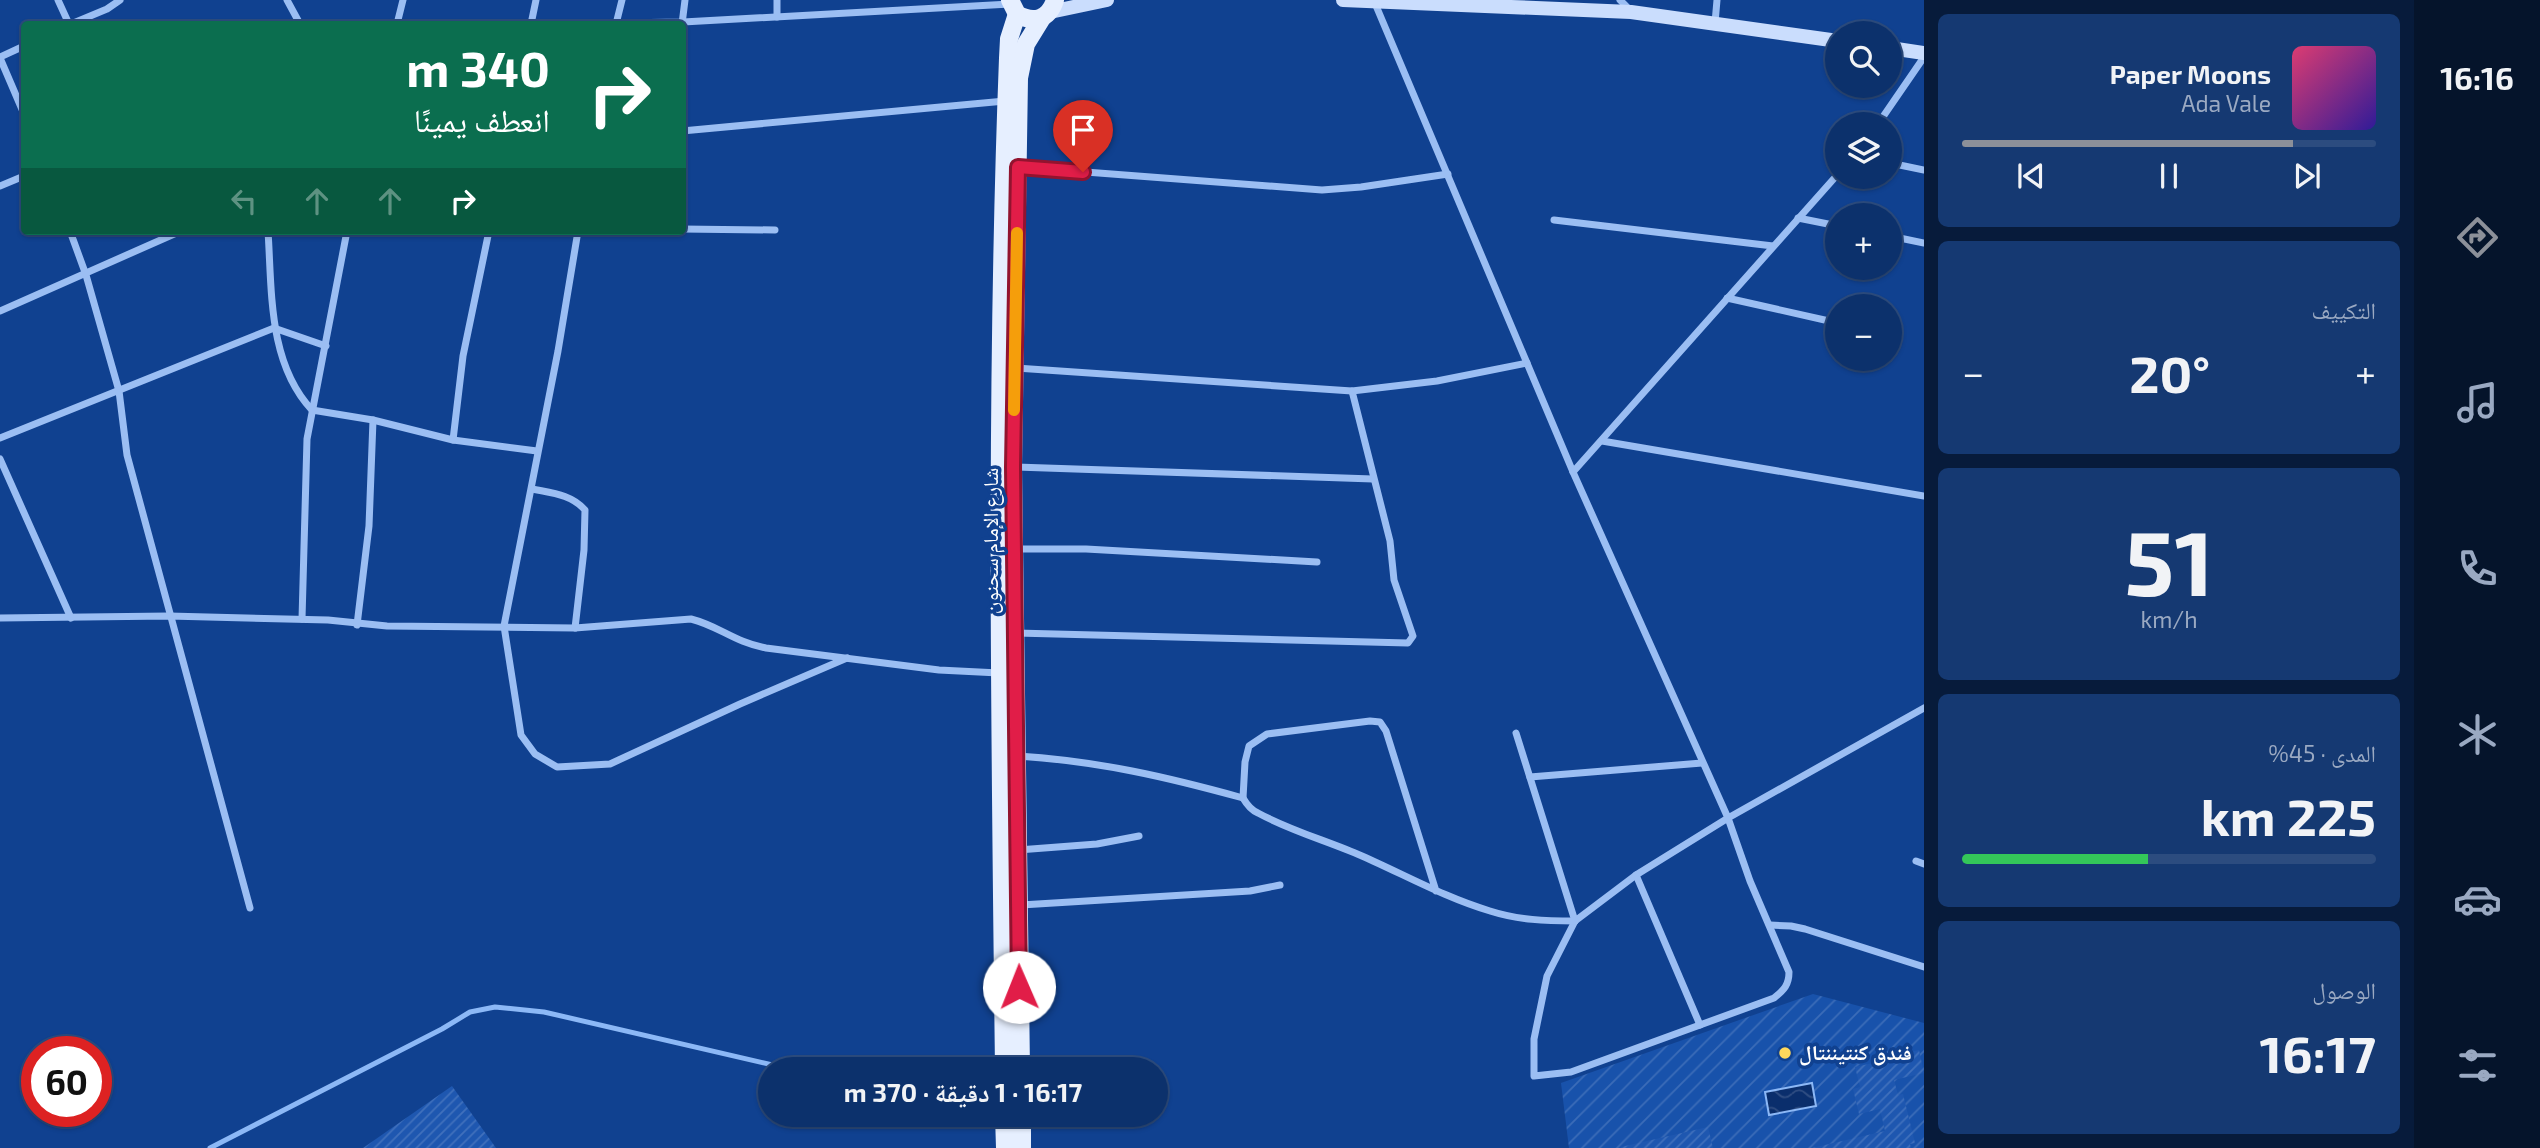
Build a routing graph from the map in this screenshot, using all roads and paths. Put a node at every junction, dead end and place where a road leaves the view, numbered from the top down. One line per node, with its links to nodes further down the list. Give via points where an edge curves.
1 (58, 0): 18 (street)
2 (120, 0): 19 (street)
3 (287, 0): 20 (street)
4 (403, 0): 21 (street)
5 (536, 0): 22 (street)
6 (622, 0): 23 (street)
7 (685, 0): 24 (street)
8 (777, 0): 17 (street)
9 (1107, 0): 15 (street)
10 (1343, 0): 13 (street)
11 (1620, 0): 16 (street)
12 (1717, 0): 26 (street)
13 (1373, 1): 16 (street); 39 (street)
14 (1013, 6): 15 (main road, via 1034,20); 17 (street); 32 (main road, شارع الإمام سحنون)
15 (1049, 10): 37 (main road, شارع الإمام سحنون, via 1026,44 1021,62)
16 (1631, 12): 26 (street)
17 (777, 17): 25 (street)
18 (68, 21)
19 (77, 21)
20 (298, 21)
21 (398, 21)
22 (532, 21)
23 (617, 21)
24 (682, 21)
25 (686, 23)
26 (1714, 23): 27 (street)
27 (1825, 39)
28 (21, 47): 31 (street)
29 (1902, 50): 30 (street)
30 (1924, 55): 34 (street)
31 (0, 57): 33 (street)
32 (1006, 101): 35 (street); 37 (main road, شارع الإمام سحنون)
33 (21, 107)
34 (1886, 112)
35 (686, 131)
36 (1902, 165): 38 (street)
37 (1011, 167): 39 (street, via 1322,190); 64 (main road, شارع الإمام سحنون); 90 (main road, شارع الإمام سحنون, via 1000,335)
38 (1924, 170)
39 (1448, 174): 63 (street)
40 (21, 177): 41 (street)
41 (0, 186)
42 (1825, 188): 43 (street)
43 (1798, 218): 45 (street); 56 (street)
44 (1553, 220): 56 (street)
45 (1825, 223)
46 (686, 229): 47 (street)
47 (775, 230)
48 (71, 235): 57 (street)
49 (172, 235): 57 (street)
50 (268, 235): 61 (street)
51 (346, 235): 62 (street)
52 (487, 235): 70 (street, via 463,356)
53 (577, 235): 72 (street)
54 (1902, 238): 55 (street)
55 (1924, 243)
56 (1773, 246): 58 (street)
57 (86, 275): 59 (street); 65 (street)
58 (1727, 298): 60 (street); 71 (street)
59 (0, 311)
60 (1825, 320)
61 (274, 328): 62 (street); 65 (street); 67 (street, via 297,392)
62 (326, 346): 67 (street)
63 (1527, 363): 66 (street, via 1437,381); 75 (street)
64 (1014, 368): 66 (street); 74 (main road, شارع الإمام سحنون)
65 (118, 391): 69 (street); 82 (street, via 127,455)
66 (1352, 391): 76 (street)
67 (312, 410): 68 (street); 84 (street, via 305,467)
68 (373, 420): 70 (street); 85 (street, via 369,526)
69 (0, 438)
70 (453, 440): 72 (street)
71 (1602, 441): 75 (street); 78 (street)
72 (537, 450): 77 (street)
73 (0, 458): 83 (street)
74 (1013, 467): 76 (street); 79 (main road, شارع الإمام سحنون)
75 (1573, 472): 94 (street)
76 (1373, 479): 88 (street, via 1390,541 1394,580 1413,636 1406,644)
77 (532, 489): 86 (street); 87 (street, via 567,497 585,510)
78 (1924, 496)
79 (1015, 549): 80 (street); 88 (main road, شارع الإمام سحنون)
80 (1317, 562)
81 (1, 616): 83 (street)
82 (169, 616): 83 (street); 84 (street); 104 (street)
83 (71, 618)
84 (302, 619): 85 (street)
85 (358, 625): 86 (street)
86 (504, 626): 87 (street); 89 (street, via 521,735 535,754 557,767 610,764)
87 (575, 628): 89 (street, via 691,619 747,645)
88 (1014, 632): 93 (main road, شارع الإمام سحنون)
89 (848, 658): 90 (street)
90 (1000, 674): 99 (main road, شارع الإمام سحنون)
91 (1924, 708): 97 (street)
92 (1516, 733): 95 (street)
93 (1016, 756): 96 (street, via 1070,759 1154,774); 99 (main road, شارع الإمام سحنون)
94 (1702, 763): 95 (street); 97 (street)
95 (1530, 777): 105 (street)
96 (1243, 798): 102 (street, via 1257,813); 102 (street, via 1246,754 1261,737 1380,722)
97 (1728, 818): 100 (street); 106 (street)
98 (1139, 836): 99 (street)
99 (1010, 851): 103 (main road, شارع الإمام سحنون)
100 (1636, 875): 105 (street); 108 (street)
101 (1280, 884): 103 (street, via 1250,891)
102 (1436, 891): 105 (street, via 1493,912 1540,921)
103 (1010, 906): 109 (main road, شارع الإمام سحنون); 110 (main road, شارع الإمام سحنون)
104 (250, 908)
105 (1575, 920): 108 (street, via 1547,976 1534,1039 1534,1076 1571,1072)
106 (1769, 925): 107 (street, via 1805,929); 108 (street, via 1789,972 1784,990 1774,998)
107 (1924, 967)
108 (1700, 1025)
109 (1004, 1057)
110 (1020, 1057)
111 (1004, 1127): 113 (main road)
112 (1021, 1127): 114 (main road)
113 (1005, 1148)
114 (1022, 1148)

